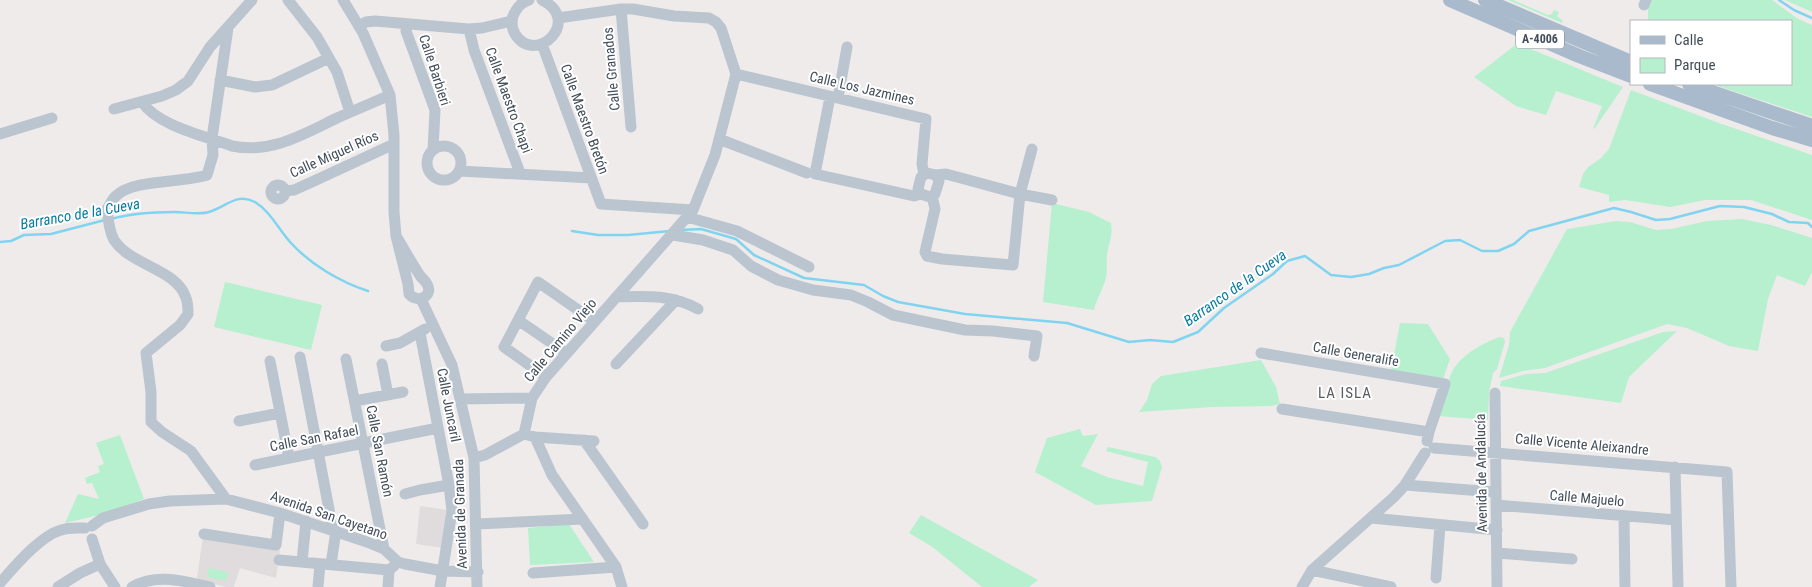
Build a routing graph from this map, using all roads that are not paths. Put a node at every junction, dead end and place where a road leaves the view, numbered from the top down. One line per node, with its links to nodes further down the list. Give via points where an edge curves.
1 (252, 0): 12 (street)
2 (288, 0): 17 (street)
3 (343, 0): 13 (street)
4 (527, 0): 10 (street, via 518,6)
5 (542, 0): 9 (street, via 550,4)
6 (1450, 0): 20 (main road, A-4006)
7 (1485, 0): 18 (main road, A-4006)
8 (621, 9): 9 (street); 19 (street, via 674,16 705,16 713,20 723,32); 31 (street, Calle Granados)
9 (558, 18): 15 (street, via 556,32)
10 (512, 26): 14 (street); 15 (street, via 516,36 527,44)
11 (407, 27): 13 (street); 14 (street); 38 (street, Calle Barbieri, via 435,110)
12 (228, 28): 21 (street); 26 (street, via 188,81 176,90)
13 (361, 30): 24 (street)
14 (469, 33): 40 (street, Calle Maestro Chapi)
15 (542, 44): 43 (street, Calle Maestro Bretón)
16 (847, 47): 25 (street)
17 (329, 58): 21 (street, via 272,85 254,87); 28 (street)
18 (1630, 62)
19 (736, 74): 25 (street, Calle Los Jazmines); 34 (street, Calle Camino Viejo)
20 (1630, 76)
21 (220, 80): 33 (street)
22 (1653, 85): 35 (main road)
23 (1692, 85): 30 (main road)
24 (390, 95): 28 (street); 36 (street)
25 (834, 97): 42 (street, Calle Los Jazmines, via 926,119 922,164); 46 (street, via 815,174 914,196)
26 (142, 102): 27 (street); 33 (street, via 158,118)
27 (114, 109)
28 (350, 112): 33 (street, via 286,142 260,148 232,146)
29 (52, 118): 32 (street)
30 (1812, 126)
31 (631, 127)
32 (0, 134)
33 (212, 138): 96 (street, via 213,155 207,174 132,188 116,196 107,209 114,239 127,254 177,284 186,298 188,314 180,325 146,353 151,422 190,451)
34 (719, 139): 41 (street); 48 (street, Calle Camino Viejo)
35 (1812, 140)
36 (394, 144): 44 (street, Calle Miguel Ríos); 50 (street)
37 (1032, 149): 45 (street)
38 (434, 150): 39 (street, via 444,146 455,150 462,159); 39 (street, via 427,165 431,175 447,181)
39 (460, 171): 40 (street)
40 (520, 173): 43 (street)
41 (807, 173)
42 (930, 175): 45 (street, via 946,174); 46 (street, via 918,187); 46 (street, via 939,183 935,194)
43 (591, 178): 48 (street, Calle Maestro Bretón, via 601,204)
44 (286, 191)
45 (1020, 194): 46 (street, via 1013,266 927,256 925,252 935,209); 47 (street)
46 (926, 195)
47 (1052, 200)
48 (690, 214): 49 (street, Calle Camino Viejo); 51 (street, via 737,231)
49 (674, 235): 54 (street, Calle Camino Viejo); 65 (street, via 733,250 751,266 778,280 813,290 851,295 893,316 965,330 1037,336)
50 (396, 236): 52 (street); 53 (street)
51 (809, 267)
52 (423, 280): 53 (street, via 416,279); 55 (street, via 428,292)
53 (408, 284): 55 (street, via 409,294)
54 (616, 297): 56 (street, via 659,296); 59 (street, Calle Camino Viejo)
55 (421, 299): 60 (street, Avenida de Granada)
56 (676, 300): 57 (street); 70 (street)
57 (698, 309)
58 (518, 320): 59 (street, via 538,282); 63 (street); 71 (street, via 504,348)
59 (594, 321): 63 (street, Calle Camino Viejo)
60 (432, 323): 61 (street); 76 (street, Avenida de Granada, via 452,365)
61 (420, 333): 62 (street); 81 (street, Calle Juncaril)
62 (386, 346)
63 (566, 353): 71 (street, Calle Camino Viejo)
64 (1261, 353): 85 (street, Calle Generalife, via 1445,384)
65 (1034, 356)
66 (300, 357): 86 (street)
67 (346, 359): 77 (street, Calle San Ramón)
68 (270, 361): 79 (street)
69 (382, 364): 74 (street)
70 (616, 364)
71 (546, 377): 75 (street, Calle Camino Viejo)
72 (403, 392): 74 (street)
73 (1495, 393): 87 (street, Avenida de Andalucía)
74 (388, 395): 77 (street)
75 (532, 398): 76 (street); 82 (street, Calle Camino Viejo)
76 (460, 399): 89 (street, Avenida de Granada)
77 (355, 401): 84 (street, Calle San Ramón)
78 (1282, 409): 85 (street, Calle Vicente Aleixandre)
79 (280, 413): 80 (street); 88 (street)
80 (239, 421)
81 (438, 428): 84 (street, Calle San Rafael); 92 (street, Calle Juncaril)
82 (524, 434): 83 (street); 89 (street)
83 (536, 437): 101 (street, via 552,475); 105 (street, via 589,440)
84 (363, 443): 86 (street, Calle San Rafael); 111 (street, Calle San Ramón)
85 (1429, 444): 87 (street, Calle Vicente Aleixandre); 93 (street)
86 (318, 452): 88 (street, Calle San Rafael); 109 (street)
87 (1494, 452): 91 (street, Calle Vicente Aleixandre); 94 (street, Avenida de Andalucía)
88 (289, 458): 90 (street, Calle San Rafael)
89 (474, 458): 104 (street, Avenida de Granada)
90 (255, 465)
91 (1675, 467): 102 (street); 142 (street, Calle Vicente Aleixandre, via 1727,472)
92 (449, 485): 95 (street); 122 (street, Calle Juncaril, via 452,511)
93 (1405, 485): 94 (street); 100 (street)
94 (1495, 492): 97 (street, Avenida de Andalucía)
95 (404, 494)
96 (226, 500): 98 (street, Avenida San Cayetano); 107 (street, Avenida San Cayetano, via 149,504 104,518)
97 (1496, 505): 99 (street, Calle Majuelo); 108 (street, Avenida de Andalucía)
98 (280, 513): 103 (street, Avenida San Cayetano); 110 (street, via 276,545)
99 (1624, 516): 102 (street, Calle Majuelo); 140 (street)
100 (1371, 518): 106 (street); 121 (street)
101 (583, 519): 104 (street); 119 (street)
102 (1676, 520): 141 (street)
103 (306, 522): 109 (street, Avenida San Cayetano); 115 (street)
104 (477, 524): 123 (street, Avenida de Granada)
105 (643, 524)
106 (1440, 525): 108 (street); 125 (street)
107 (89, 527): 117 (street, via 97,532 92,539); 126 (street, via 62,529 52,534)
108 (1497, 530): 112 (street, Avenida de Andalucía)
109 (334, 531): 111 (street, Avenida San Cayetano); 118 (street)
110 (204, 534)
111 (384, 549): 116 (street, Avenida San Cayetano)
112 (1497, 553): 113 (street); 139 (street, Avenida de Andalucía)
113 (1572, 559)
114 (280, 560): 115 (street)
115 (302, 562): 118 (street)
116 (398, 562): 120 (street); 122 (street)
117 (100, 564): 128 (street); 129 (street)
118 (326, 564): 120 (street); 132 (street)
119 (616, 567): 124 (street); 136 (street)
120 (390, 570): 133 (street)
121 (1312, 570): 127 (street); 137 (street)
122 (443, 571): 123 (street); 134 (street, Calle Juncaril)
123 (478, 572): 135 (street, Avenida de Granada)
124 (533, 573)
125 (1436, 578)
126 (0, 583)
127 (1350, 583): 138 (street)
128 (58, 587)
129 (115, 587)
130 (132, 587): 131 (street, via 154,579)
131 (210, 587)
132 (318, 587)
133 (388, 587)
134 (440, 587)
135 (477, 587)
136 (622, 587)
137 (1302, 587)
138 (1392, 587)
139 (1497, 587)
140 (1625, 587)
141 (1678, 587)
142 (1731, 587)

